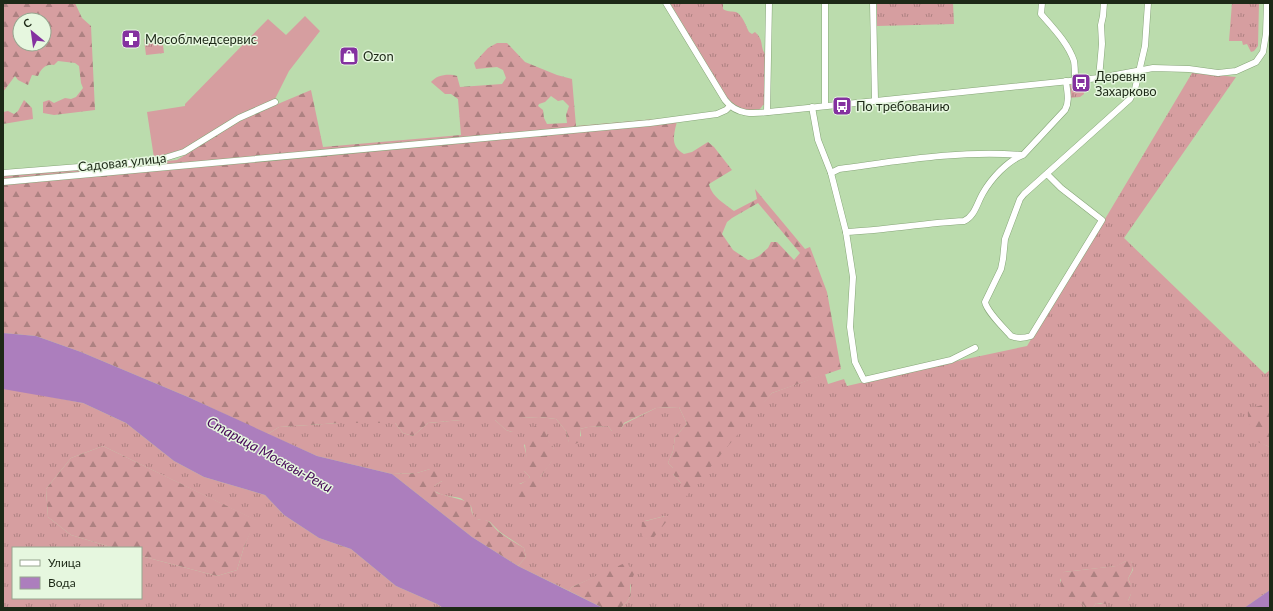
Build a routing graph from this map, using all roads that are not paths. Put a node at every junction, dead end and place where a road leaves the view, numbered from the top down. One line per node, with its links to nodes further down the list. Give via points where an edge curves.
1 (666, 3): 16 (street)
2 (769, 3): 18 (street)
3 (825, 3): 15 (street)
4 (873, 3): 13 (street)
5 (1042, 3): 11 (street, via 1041,14 1060,34 1072,57)
6 (1104, 3): 10 (street)
7 (1148, 3): 9 (street, via 1145,46)
8 (1267, 3): 9 (street, via 1265,46 1260,57 1250,65 1230,73 1153,68)
9 (1138, 72): 10 (street); 22 (street, via 1130,99)
10 (1099, 78): 11 (street)
11 (1075, 80): 12 (street)
12 (1066, 81): 13 (street); 19 (street, via 1068,98 1065,110)
13 (875, 100): 15 (street)
14 (275, 102): 20 (street, Садовая улица, via 239,118 184,152 155,160)
15 (824, 105): 17 (street)
16 (730, 106): 18 (street, via 742,112); 23 (street, via 717,114 650,123)
17 (812, 106): 18 (street); 21 (street, via 818,140)
18 (767, 112)
19 (1022, 155): 21 (street, via 958,155 907,159 839,169); 24 (street, via 1015,158 991,182 972,216 964,221)
20 (3, 173)
21 (832, 173): 24 (street)
22 (1047, 174): 22 (street, via 1020,199 1005,239 1001,269 985,302 993,316 1015,338 1032,336 1102,220)
23 (3, 182)
24 (846, 232): 25 (street, via 853,277 850,327 855,362 864,380 951,360)
25 (975, 348)

